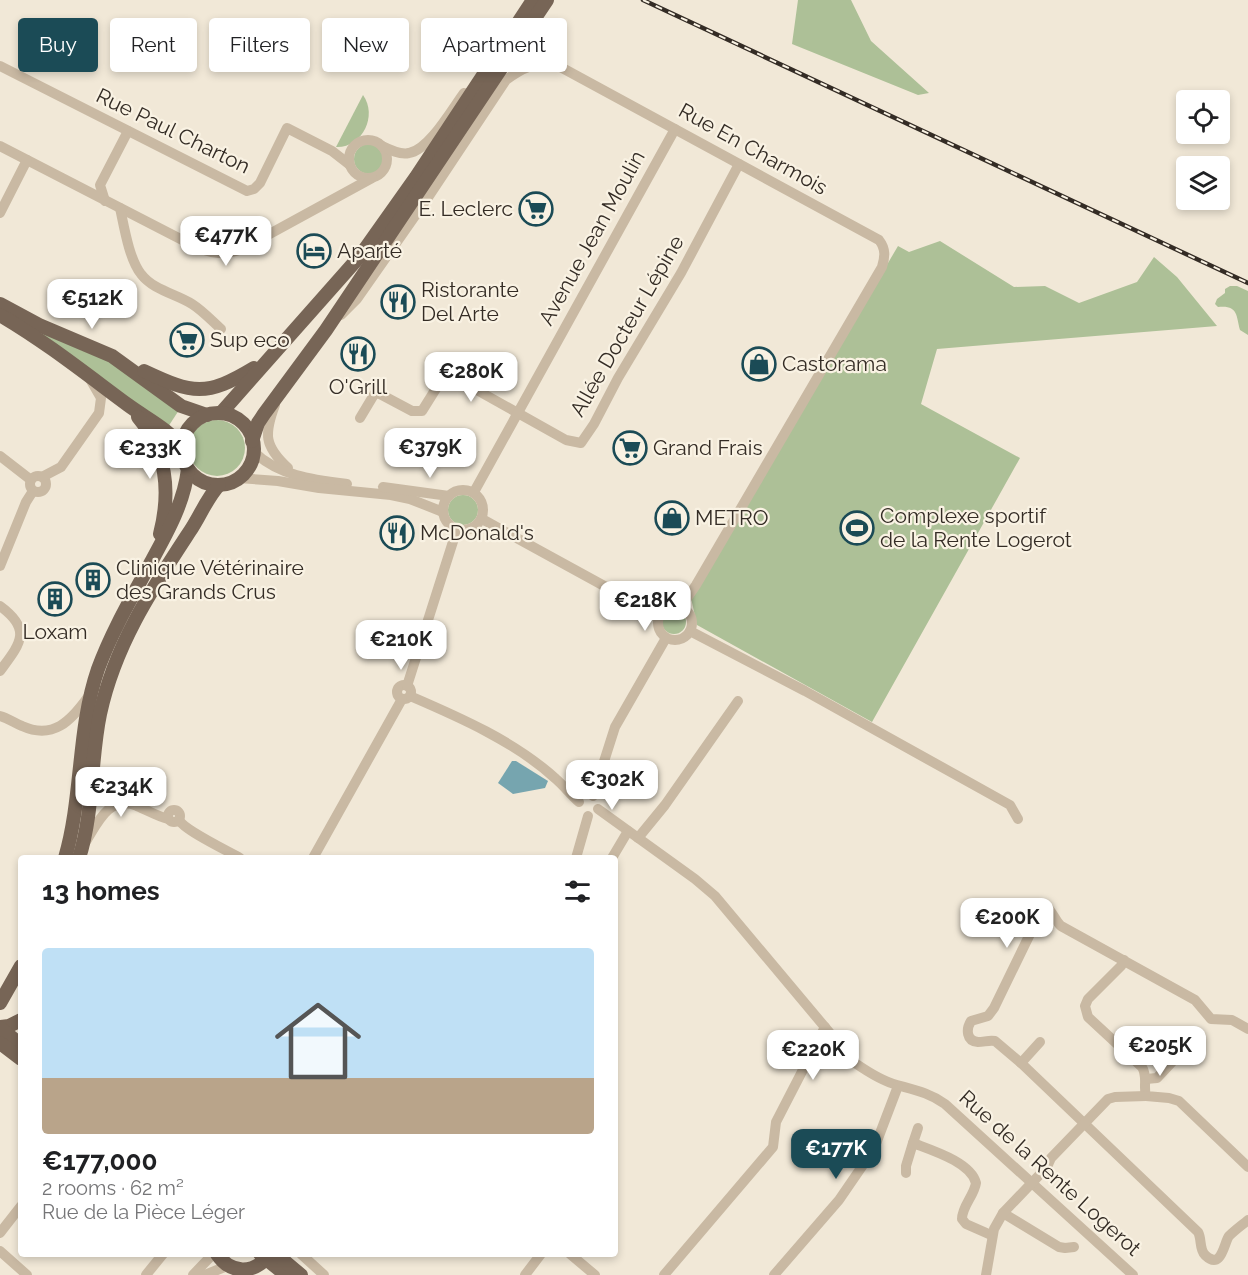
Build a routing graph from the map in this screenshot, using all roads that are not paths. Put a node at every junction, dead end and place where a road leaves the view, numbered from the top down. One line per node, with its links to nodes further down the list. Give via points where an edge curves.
1 (533, 0): 3 (main road)
2 (547, 0): 26 (main road)
3 (521, 18)
4 (0, 66): 8 (street, Rue Paul Charton)
5 (483, 72): 9 (street, via 424,146 407,154)
6 (485, 72): 27 (main road, via 360,256)
7 (675, 129): 14 (street, Rue En Charmois); 26 (street, Rue En Charmois, via 555,64 524,67 506,80 357,299); 32 (street, Avenue Jean Moulin)
8 (128, 131): 12 (street, Rue Paul Charton, via 247,191 260,183 287,129); 17 (street)
9 (381, 146): 11 (street, via 367,140); 16 (street, via 386,155 385,167)
10 (0, 147): 13 (street)
11 (353, 148): 12 (street); 15 (street)
12 (332, 151): 15 (street, Rue Paul Charton)
13 (27, 160): 18 (street); 22 (street)
14 (739, 164): 32 (street, Allée Docteur Lépine, via 587,436 580,443 566,440); 51 (street, Rue En Charmois, via 879,240 885,258)
15 (351, 168): 16 (street, via 361,177); 19 (street, via 352,178)
16 (372, 178): 19 (street)
17 (100, 185): 18 (street); 20 (street)
18 (84, 190): 20 (street)
19 (343, 194): 21 (street, via 244,248 223,253 194,246)
20 (105, 201): 21 (street)
21 (120, 208): 25 (street, via 140,273 193,305)
22 (0, 213)
23 (0, 304): 28 (main road)
24 (0, 315): 29 (main road)
25 (220, 328)
26 (326, 330): 30 (main road)
27 (285, 341): 28 (main road, via 254,368 208,390 171,383); 33 (main road)
28 (112, 356): 33 (main road, via 181,406)
29 (85, 372): 31 (main road); 41 (street, via 101,398 99,413 60,467)
30 (283, 387): 35 (main road, via 258,423); 39 (street, via 267,430 269,446)
31 (126, 404): 36 (main road, via 168,432); 48 (main road, via 149,432 163,463 165,514)
32 (516, 413): 34 (street, via 447,371 422,411 412,411 375,393); 43 (street, Avenue Jean Moulin)
33 (214, 414): 35 (main road, via 238,419 249,432); 36 (main road, via 197,420 189,428)
34 (360, 418)
35 (253, 446): 39 (street, via 266,461); 40 (main road, via 251,461)
36 (182, 448): 38 (main road)
37 (0, 456): 41 (street)
38 (188, 469): 42 (main road, via 202,481); 48 (main road, via 172,523)
39 (297, 476): 44 (street)
40 (238, 478): 42 (main road); 45 (street, via 391,495)
41 (35, 483): 49 (street)
42 (219, 485): 67 (main road, via 151,591 119,652 100,715 90,807)
43 (474, 492): 44 (street, via 465,489); 46 (street, via 484,508)
44 (449, 496): 45 (street)
45 (443, 512): 47 (street, via 448,523)
46 (482, 519): 47 (street, via 466,530); 52 (street)
47 (457, 529): 57 (street)
48 (153, 559): 56 (main road, via 114,629)
49 (0, 566)
50 (0, 606): 55 (street, via 13,616 20,632 18,647)
51 (681, 607): 52 (street, via 670,607); 53 (street, via 690,617)
52 (659, 616): 54 (street, via 659,630)
53 (690, 631): 54 (street, via 682,639); 64 (street, via 1010,805)
54 (666, 638): 60 (street, via 615,727)
55 (0, 671)
56 (92, 692): 59 (street, via 63,726 43,732); 68 (main road)
57 (406, 693): 61 (street, via 468,721 517,750); 70 (street)
58 (738, 701): 66 (street)
59 (0, 716)
60 (593, 796): 61 (street, via 583,797); 62 (street, via 599,803)
61 (579, 802): 63 (street, via 580,812)
62 (598, 809): 63 (street); 65 (street, Rue de la Rente Logerot)
63 (588, 816): 71 (street)
64 (1018, 819)
65 (628, 831): 66 (street, Rue de la Rente Logerot); 72 (street)
66 (638, 838): 77 (street, Rue de la Rente Logerot, via 715,896)
67 (80, 853): 69 (street, via 100,818 117,803 125,802 173,819)
68 (66, 855)
69 (235, 855)
70 (316, 855)
71 (577, 855)
72 (614, 855)
73 (1124, 960): 79 (street, via 1195,1000 1211,1019 1232,1020); 85 (street, via 1061,926 1047,907 1035,908 1030,916 1030,934 994,1008 988,1016 971,1021 967,1028 973,1040 995,1041); 86 (street, via 1088,999 1085,1011 1142,1067)
74 (18, 971): 75 (main road)
75 (1, 999)
76 (18, 1022): 78 (main road)
77 (825, 1027): 87 (street, Rue de la Rente Logerot, via 855,1063); 119 (street, via 776,1122 773,1147)
78 (0, 1028): 82 (main road)
79 (1248, 1029)
80 (1, 1040): 84 (main road)
81 (1040, 1042): 85 (street)
82 (18, 1043)
83 (1185, 1048): 86 (street, via 1157,1078)
84 (18, 1056)
85 (1021, 1063): 89 (street)
86 (1146, 1079): 88 (street)
87 (903, 1086): 94 (street, Rue de la Rente Logerot, via 949,1107); 120 (street, via 874,1149 839,1200)
88 (1146, 1096): 89 (street, via 1108,1099); 92 (street, via 1179,1101)
89 (1084, 1124): 94 (street); 97 (street, via 1198,1232 1206,1256 1219,1257 1230,1236)
90 (918, 1128): 91 (street)
91 (913, 1143): 93 (street); 99 (street, via 944,1155 971,1173 975,1187 962,1219)
92 (1248, 1167)
93 (906, 1173)
94 (1030, 1182): 96 (street); 122 (street, Rue de la Rente Logerot)
95 (18, 1210): 98 (street)
96 (1003, 1213): 99 (street); 100 (street, via 1059,1247)
97 (1248, 1220)
98 (0, 1233)
99 (991, 1235): 121 (street)
100 (1074, 1246)
101 (0, 1251): 111 (street)
102 (161, 1257): 113 (street)
103 (212, 1257): 114 (street)
104 (218, 1257): 110 (main road)
105 (288, 1257): 112 (main road)
106 (304, 1257): 116 (street)
107 (539, 1257): 117 (street)
108 (574, 1257): 118 (street)
109 (266, 1258): 110 (main road, via 244,1270); 112 (main road); 112 (main road)
110 (226, 1266): 115 (street)
111 (21, 1273)
112 (292, 1274)
113 (146, 1275)
114 (193, 1275)
115 (205, 1275)
116 (324, 1275)
117 (525, 1275)
118 (595, 1275)
119 (664, 1275)
120 (774, 1275)
121 (986, 1275)
122 (1133, 1275)

